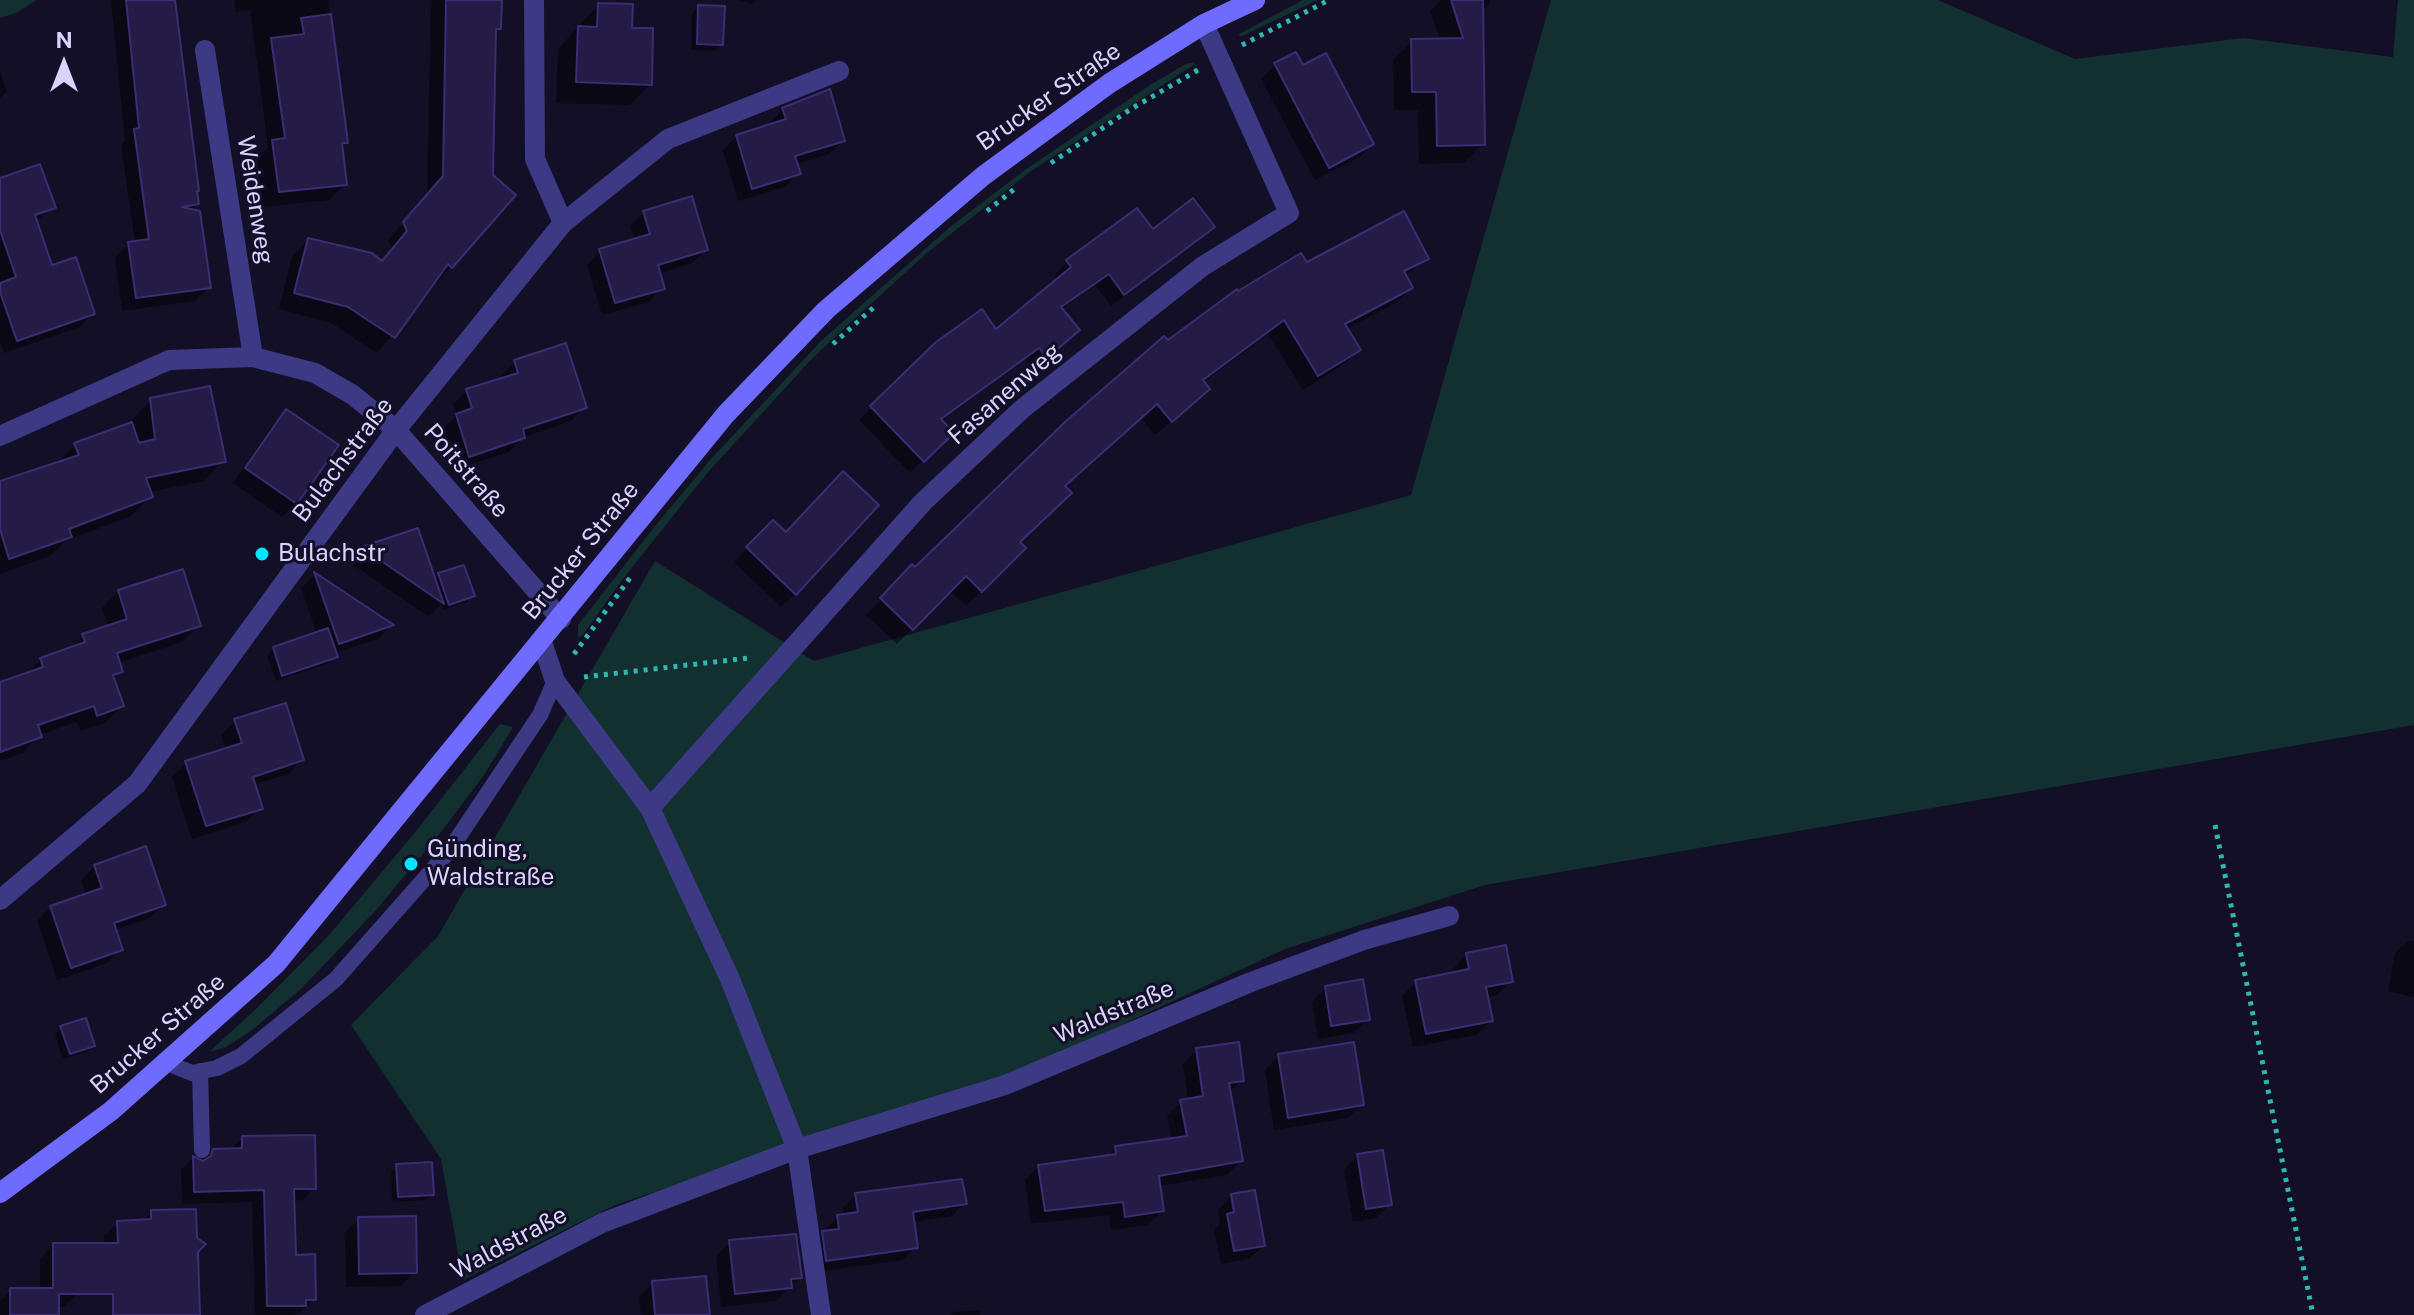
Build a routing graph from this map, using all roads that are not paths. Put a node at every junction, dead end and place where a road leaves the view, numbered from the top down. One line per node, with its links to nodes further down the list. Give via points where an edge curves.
1 (534, 0): 6 (street, via 535,159)
2 (1255, 0): 3 (main road, Brucker Straße)
3 (1204, 24): 10 (main road, Brucker Straße, via 1110,83 983,176 826,310 726,414); 13 (street, Fasanenweg, via 1289,213 1203,266 1022,409 923,502)
4 (205, 50): 7 (street, Weidenweg)
5 (839, 71): 6 (street, Bulachstraße, via 668,139)
6 (563, 223): 8 (street, Bulachstraße)
7 (253, 357): 8 (street, Poitstraße, via 315,373); 9 (street, Poitstraße, via 169,360)
8 (396, 430): 10 (street, Poitstraße); 14 (street, Bulachstraße, via 137,784)
9 (0, 435)
10 (561, 619): 11 (main road, Brucker Straße)
11 (542, 642): 12 (street); 16 (main road, Brucker Straße, via 276,964)
12 (555, 681): 13 (street); 17 (lane, via 540,715 449,851 336,979 241,1056)
13 (650, 808): 18 (street, via 730,979)
14 (0, 900)
15 (1449, 916): 18 (street, Waldstraße, via 1364,940 1251,982 1005,1085)
16 (167, 1063): 17 (lane); 20 (main road, Brucker Straße)
17 (200, 1071): 19 (lane)
18 (797, 1149): 21 (street, Waldstraße, via 602,1223); 22 (street)
19 (202, 1150)
20 (0, 1193)
21 (425, 1315)
22 (821, 1315)

